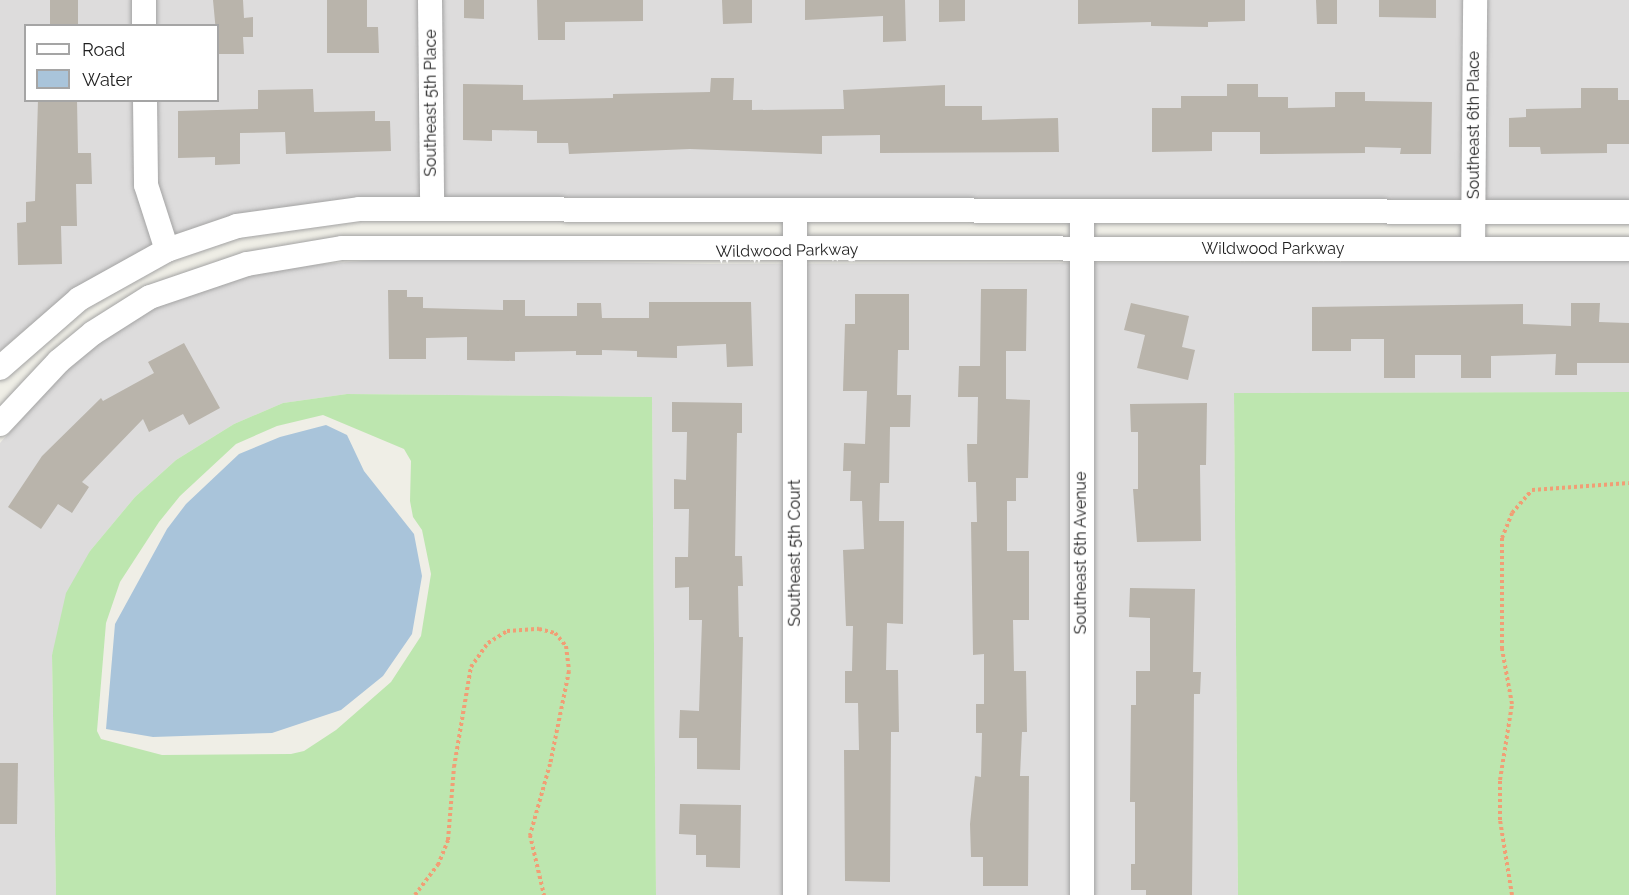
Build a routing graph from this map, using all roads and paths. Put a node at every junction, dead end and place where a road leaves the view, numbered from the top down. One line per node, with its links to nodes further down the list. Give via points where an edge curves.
1 (144, 0): 4 (street)
2 (430, 0): 6 (street, Southeast 5th Place)
3 (1475, 0): 9 (street, Southeast 6th Place)
4 (144, 24)
5 (145, 102): 14 (street, via 146,185)
6 (432, 207): 7 (street); 14 (street, via 275,218 237,226)
7 (795, 210): 8 (street); 15 (street, Southeast 5th Court)
8 (1082, 211): 9 (street); 11 (street, Southeast 6th Avenue)
9 (1473, 212): 10 (street); 12 (street, Southeast 6th Place)
10 (1629, 212)
11 (1081, 249): 12 (street, Wildwood Parkway); 15 (street, Wildwood Parkway); 22 (street, Southeast 6th Avenue)
12 (1473, 249): 13 (street, Wildwood Parkway)
13 (1629, 249)
14 (167, 250): 16 (street, via 79,299)
15 (795, 251): 17 (street, Wildwood Parkway, via 390,247 342,248 256,262 200,278 131,308 59,361); 21 (street, Southeast 5th Court)
16 (0, 368)
17 (0, 424)
18 (1629, 483): 23 (path, via 1532,490 1512,513 1502,538 1502,649 1512,704 1500,780 1500,820)
19 (416, 895): 20 (path, via 438,865 448,840 454,767 471,667 488,643 507,631 539,629 555,633 566,646 569,671 550,764 530,835)
20 (544, 895)
21 (795, 895)
22 (1082, 895)
23 (1512, 895)

